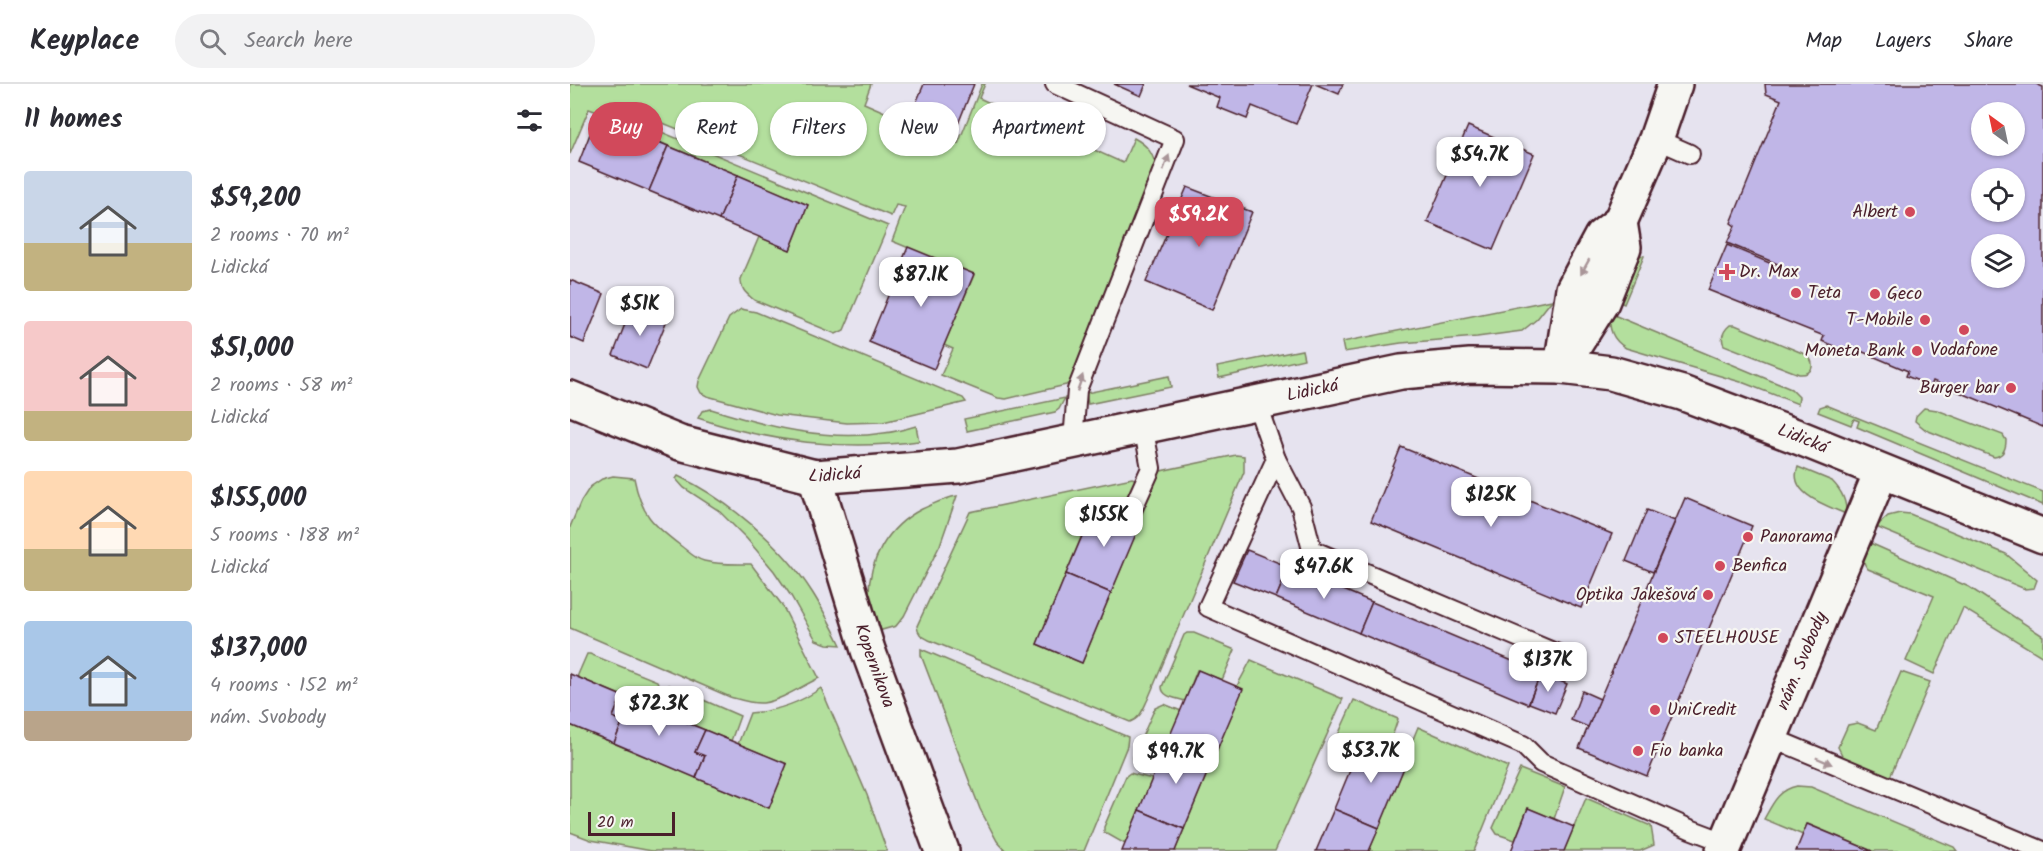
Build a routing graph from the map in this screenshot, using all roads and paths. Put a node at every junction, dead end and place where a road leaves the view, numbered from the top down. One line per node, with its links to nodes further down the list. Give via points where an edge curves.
1 (1054, 84): 9 (lane, one-way to 1, via 1077,390 1175,138)
2 (1676, 84): 3 (street)
3 (1656, 139): 4 (lane); 5 (street, via 1620,222 1601,237 1573,289)
4 (1690, 153)
5 (1561, 367): 7 (street, Lidická, via 1470,366 1401,372); 11 (street, Lidická, via 1611,373 1682,393)
6 (570, 398): 12 (street, Lidická, via 680,443)
7 (1256, 402): 8 (street, Lidická); 10 (lane)
8 (1143, 426): 9 (street, Lidická); 13 (lane, via 1151,468)
9 (1073, 441): 12 (street, Lidická, via 958,466)
10 (1276, 459): 15 (lane, via 1301,507 1312,550); 17 (lane, via 1208,607 1523,745 1541,763)
11 (1881, 471): 14 (street, Lidická); 16 (street, nám. Svobody)
12 (815, 477): 18 (street, Kopernikova, via 868,650)
13 (1130, 518)
14 (2043, 536)
15 (1574, 661)
16 (1770, 737): 17 (street, nám. Svobody); 19 (lane, one-way to 19)
17 (1725, 847)
18 (942, 851)
19 (2043, 851)

